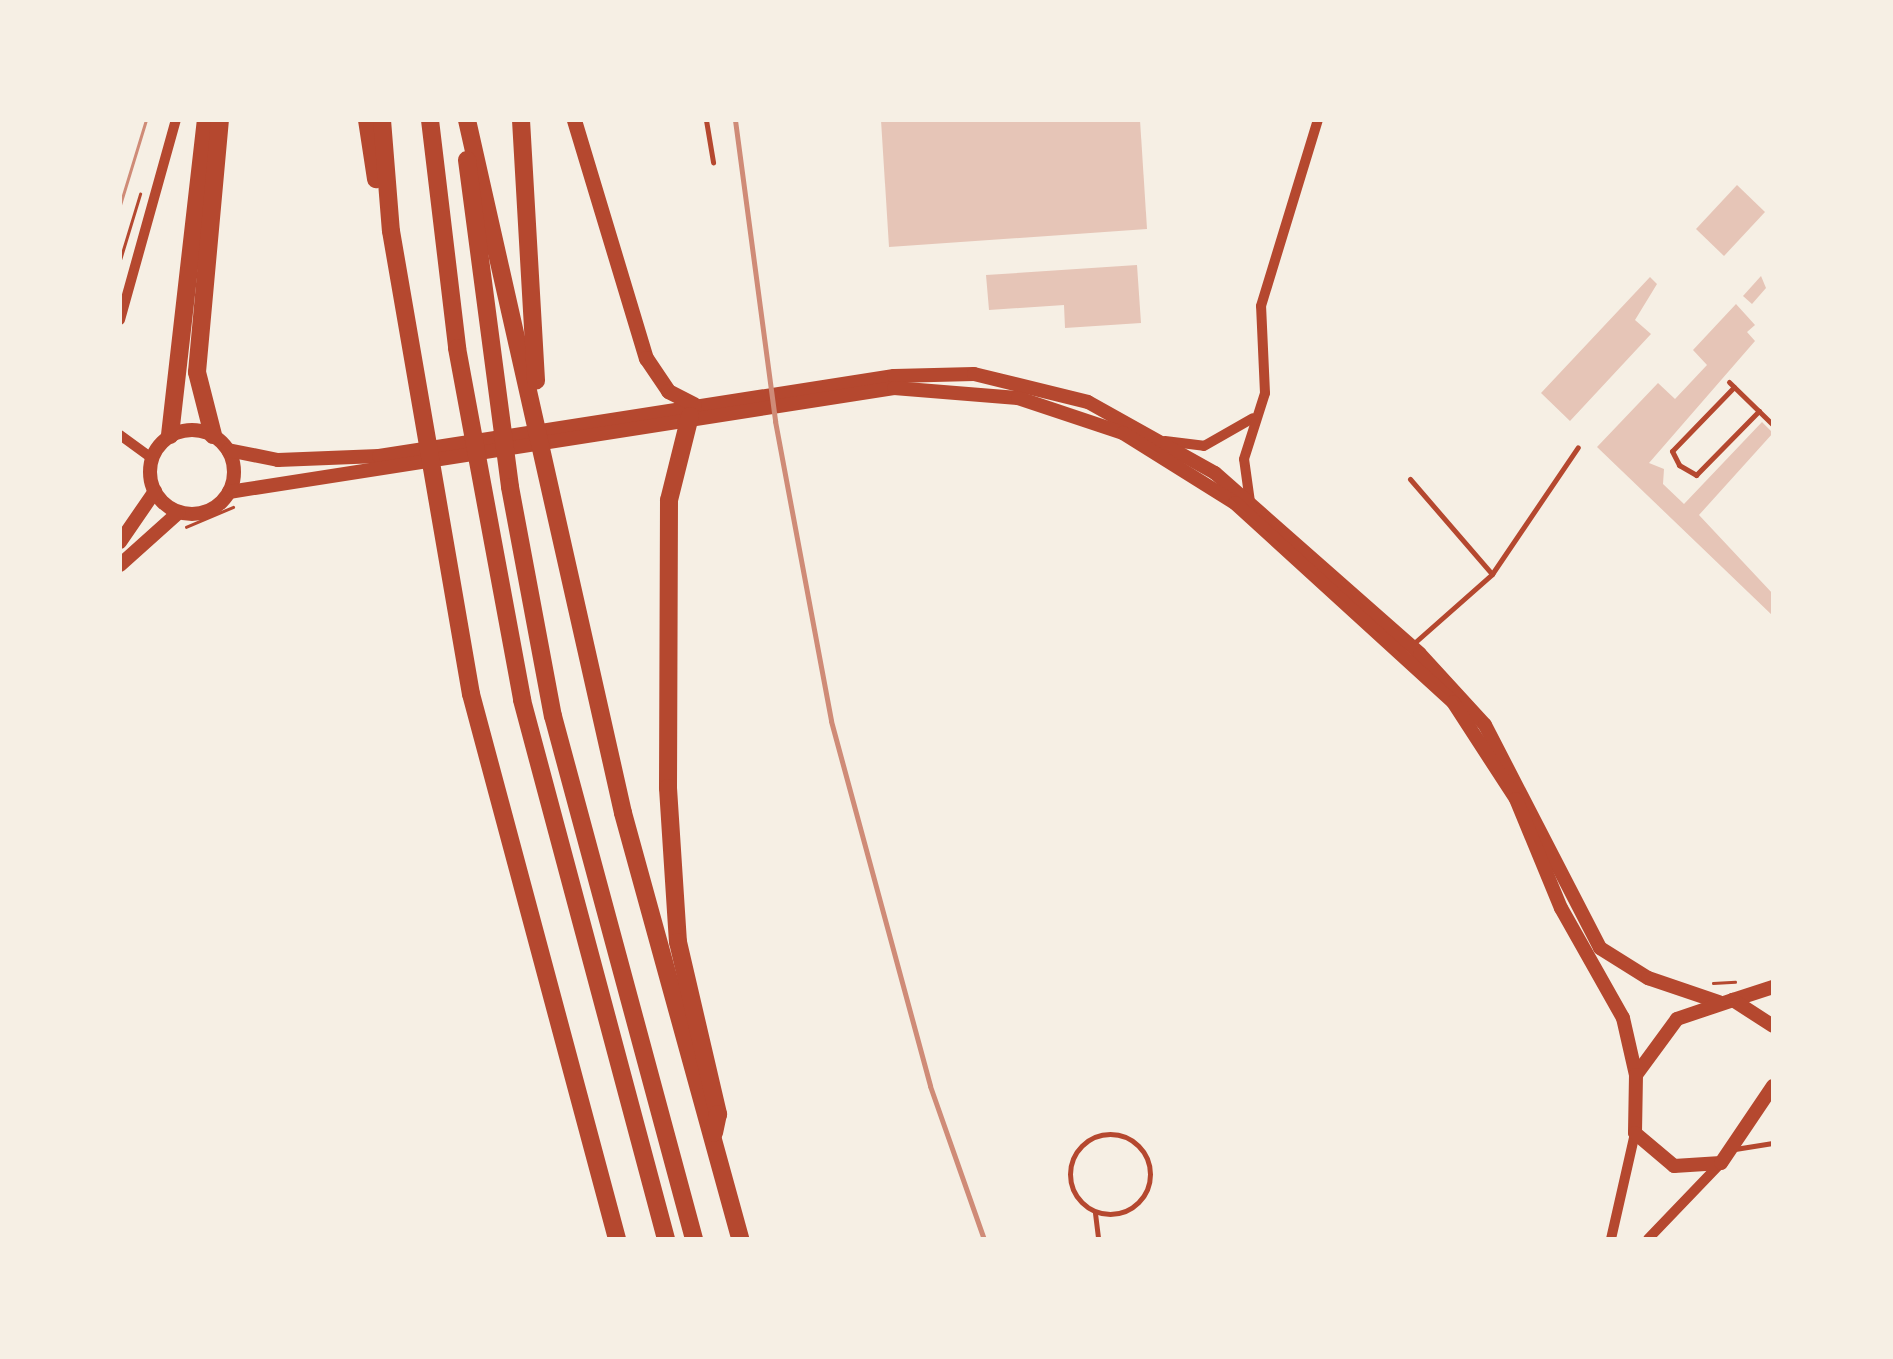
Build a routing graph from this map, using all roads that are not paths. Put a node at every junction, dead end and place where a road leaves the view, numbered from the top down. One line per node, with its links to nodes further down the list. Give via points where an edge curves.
1 (176, 120): 14 (street)
2 (206, 120): 21 (highway)
3 (220, 120): 22 (highway, via 198,372)
4 (367, 120): 13 (highway)
5 (382, 120): 13 (highway)
6 (430, 120): 52 (highway, via 457,348 522,700)
7 (466, 120): 28 (highway); 53 (highway, via 510,487 553,716)
8 (521, 120): 28 (highway, via 526,304)
9 (574, 120): 16 (main road, via 646,358 668,390)
10 (706, 120): 12 (lane)
11 (1318, 120): 18 (street, via 1261,306 1265,393)
12 (713, 162)
13 (391, 230): 48 (highway, via 471,694)
14 (120, 320)
15 (826, 389): 16 (main road); 23 (main road, via 974,374 1088,402); 41 (main road, via 932,387 1044,404 1123,433 1235,504 1408,659 1485,744 1622,1018)
16 (700, 409): 27 (main road); 44 (highway, via 669,500 668,788 678,942 718,1114)
17 (1758, 411): 17 (lane, via 1731,384 1672,451 1678,465 1696,475); 19 (lane)
18 (1257, 414): 23 (street, via 1222,441); 32 (street, via 1244,460)
19 (1773, 426)
20 (120, 435): 26 (street)
21 (170, 435): 22 (main road); 26 (main road)
22 (213, 435): 25 (main road)
23 (1164, 441): 32 (main road)
24 (1578, 447): 36 (lane)
25 (228, 450): 27 (main road, via 278,460); 31 (main road)
26 (152, 458): 30 (main road)
27 (380, 461): 31 (main road)
28 (548, 476): 44 (highway, via 627,830)
29 (1410, 478): 36 (lane)
30 (155, 492): 33 (main road); 34 (main road)
31 (236, 495): 33 (main road)
32 (1250, 502): 37 (main road)
33 (179, 520): 35 (main road)
34 (120, 542)
35 (120, 566)
36 (1492, 574): 37 (lane)
37 (1411, 646): 39 (main road, via 1485,725 1600,948 1648,978)
38 (1773, 987): 39 (main road)
39 (1726, 1001): 40 (main road); 41 (main road, via 1678,1020)
40 (1773, 1026)
41 (1636, 1075): 43 (main road)
42 (1773, 1086): 46 (main road)
43 (1635, 1132): 47 (main road, via 1674,1166); 56 (street)
44 (712, 1140): 54 (highway)
45 (1773, 1142): 46 (lane)
46 (1732, 1150): 47 (main road)
47 (1721, 1163): 57 (street)
48 (605, 1202): 50 (highway); 51 (highway)
49 (1095, 1213): 49 (lane, via 1072,1191 1070,1159 1092,1136 1124,1136 1148,1157 1148,1189 1126,1212); 55 (lane)
50 (609, 1239)
51 (617, 1239)
52 (666, 1239)
53 (694, 1239)
54 (740, 1239)
55 (1098, 1239)
56 (1611, 1239)
57 (1648, 1239)

